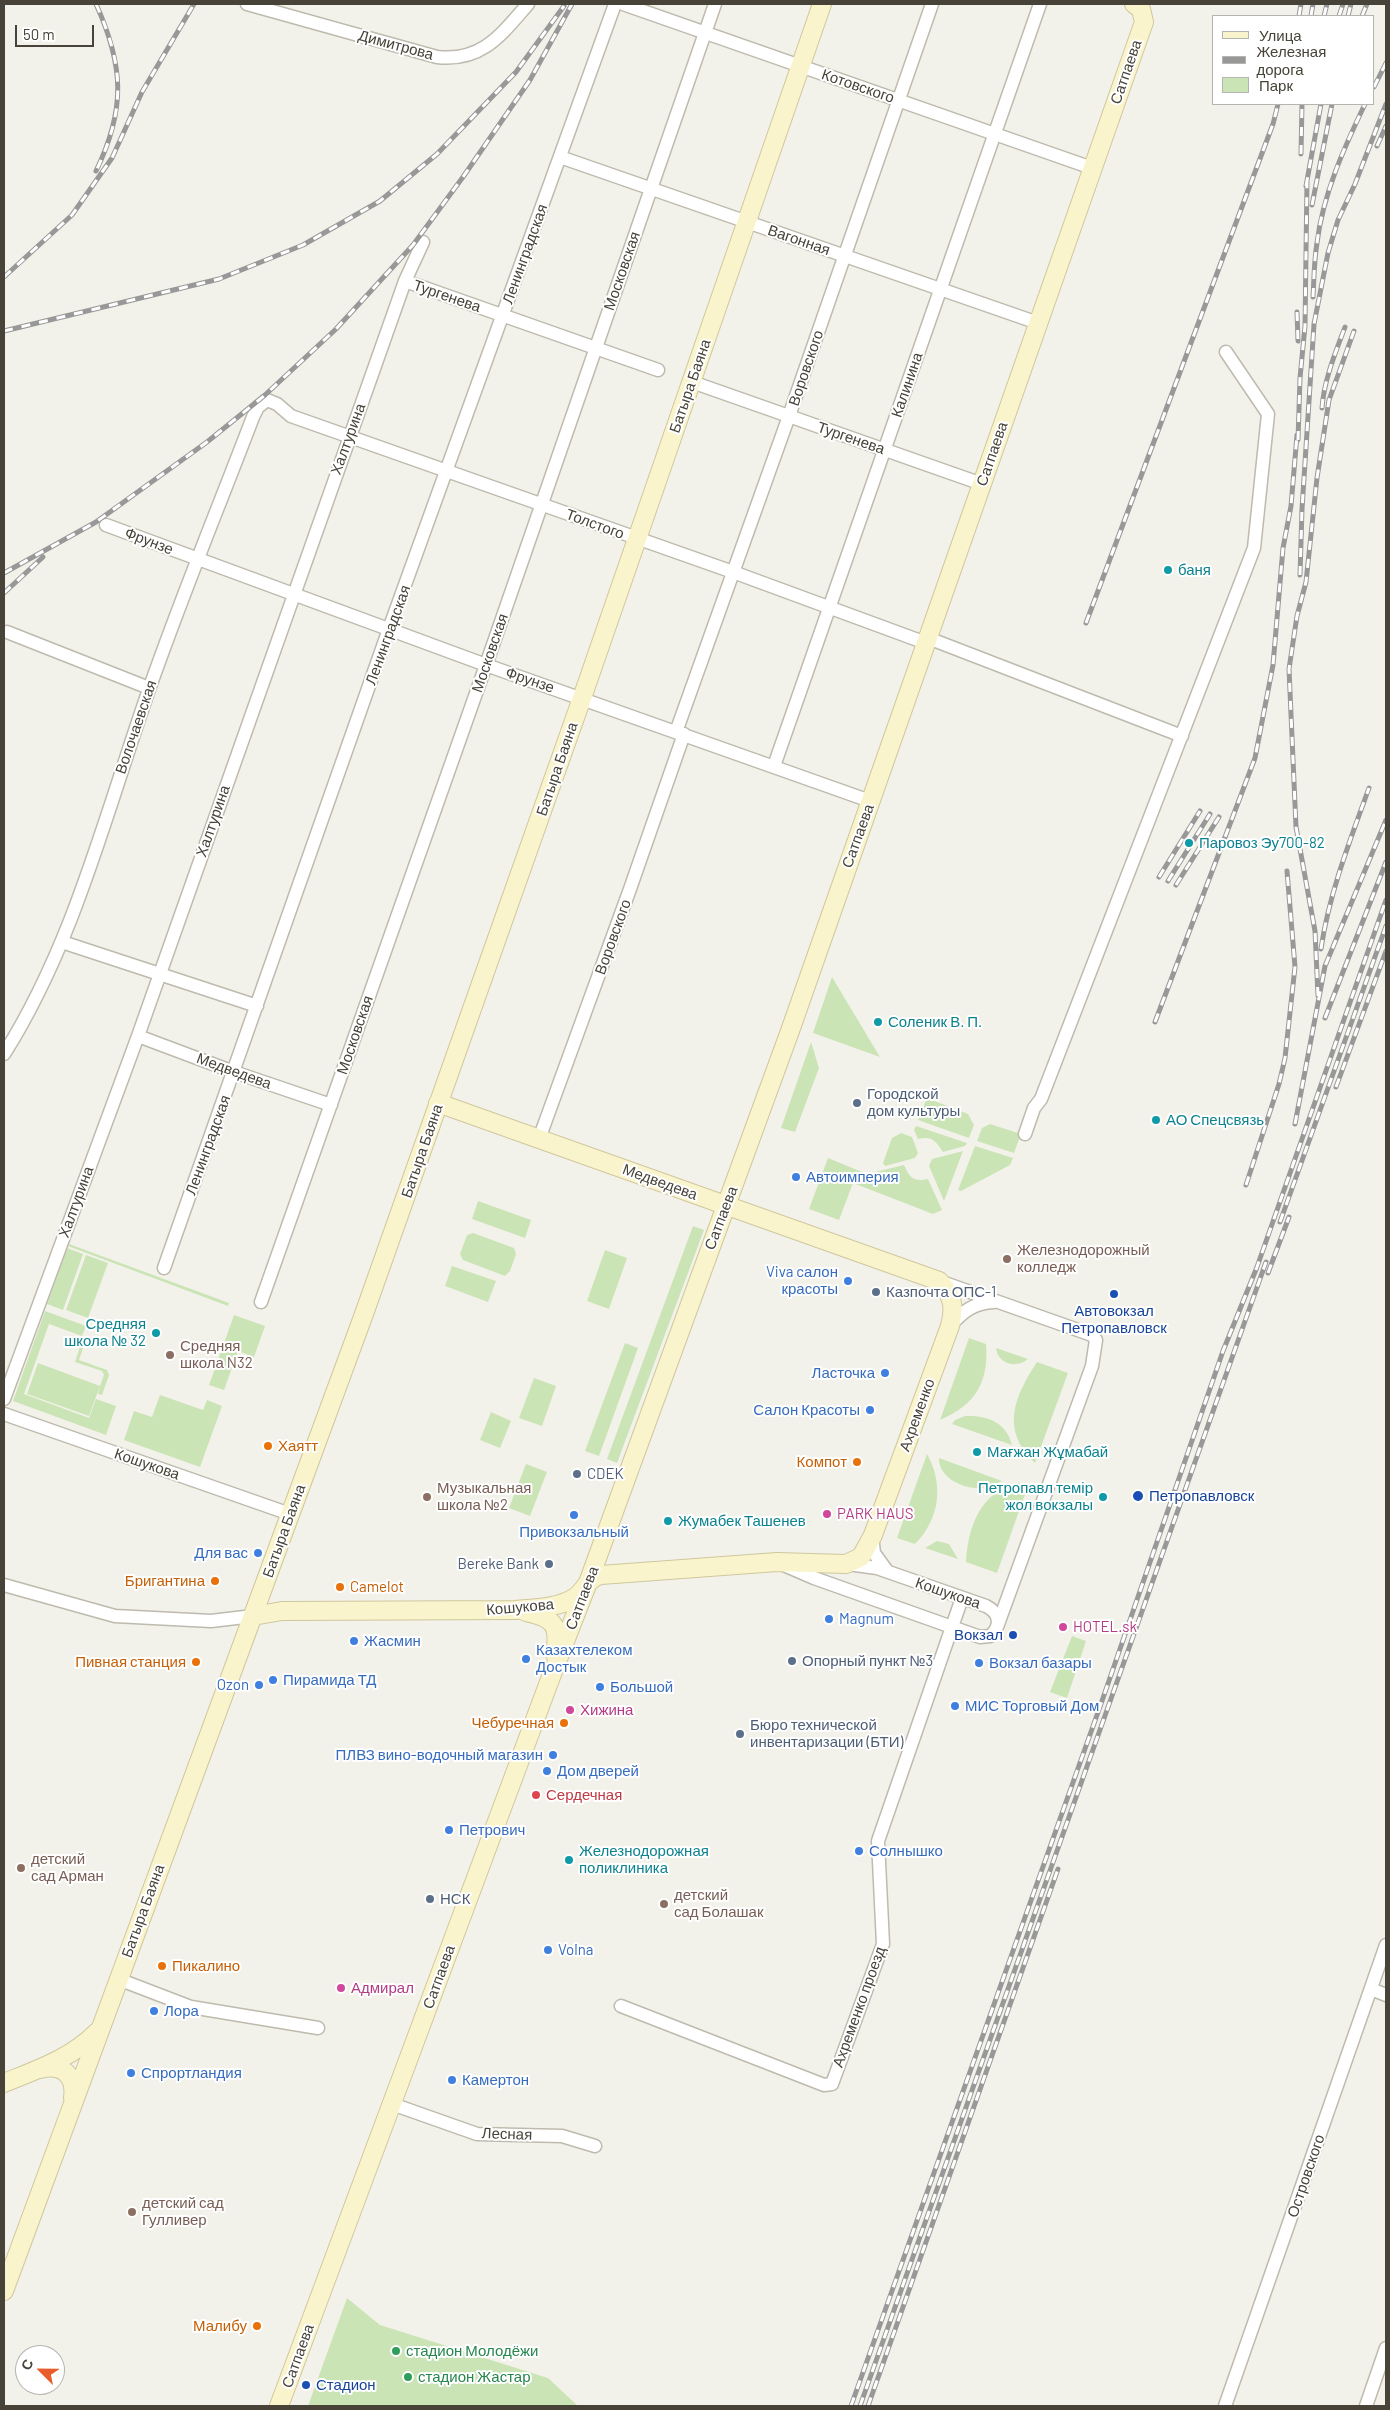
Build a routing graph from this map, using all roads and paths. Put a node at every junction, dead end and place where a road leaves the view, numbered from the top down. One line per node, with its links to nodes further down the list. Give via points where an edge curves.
1 (247, 4): 2 (street, Димитрова, via 454,59 487,46)
2 (528, 4)
3 (614, 4): 14 (street, Ленинградская)
4 (624, 4): 10 (street, Котовского)
5 (715, 4): 10 (street, Московская)
6 (822, 4): 11 (street, Батыра Баяна)
7 (932, 4): 12 (street, Воровского)
8 (1040, 4): 13 (street, Калинина)
9 (1136, 4): 15 (street, Сатпаева, via 1141,9 1144,22)
10 (705, 32): 11 (street, Котовского); 16 (street, Московская)
11 (801, 66): 12 (street, Котовского); 17 (street, Батыра Баяна)
12 (899, 100): 13 (street, Котовского); 19 (street, Воровского)
13 (994, 134): 15 (street, Котовского); 21 (street, Калинина)
14 (560, 157): 16 (street, Вагонная); 22 (street, Ленинградская)
15 (1092, 168): 23 (street, Сатпаева)
16 (651, 189): 17 (street, Вагонная); 24 (street, Московская)
17 (747, 222): 19 (street, Вагонная); 27 (street, Батыра Баяна)
18 (423, 242): 20 (street, Халтурина)
19 (845, 256): 21 (street, Вагонная); 29 (street, Воровского)
20 (405, 281): 22 (street, Тургенева); 30 (street, Халтурина)
21 (940, 289): 23 (street, Вагонная); 31 (street, Калинина)
22 (504, 316): 24 (street, Тургенева); 32 (street, Ленинградская)
23 (1038, 323): 33 (street, Сатпаева)
24 (596, 348): 26 (street, Тургенева); 34 (street, Московская)
25 (1226, 352): 48 (street, via 1268,414 1254,548)
26 (658, 370)
27 (692, 382): 29 (street, Тургенева); 36 (street, Батыра Баяна)
28 (267, 400): 30 (street, Толстого, via 291,416); 37 (street, Волочаевская, via 253,417)
29 (789, 416): 31 (street, Тургенева); 38 (street, Воровского)
30 (349, 437): 32 (street, Толстого); 39 (street, Халтурина)
31 (884, 450): 33 (street, Тургенева); 40 (street, Калинина)
32 (448, 472): 34 (street, Толстого); 41 (street, Ленинградская)
33 (982, 484): 43 (street, Сатпаева)
34 (541, 505): 36 (street, Толстого); 44 (street, Московская)
35 (106, 525): 37 (street, Фрунзе)
36 (637, 539): 38 (street, Толстого); 46 (street, Батыра Баяна)
37 (199, 560): 39 (street, Фрунзе); 45 (street, Волочаевская)
38 (733, 572): 40 (street, Толстого); 47 (street, Воровского)
39 (292, 594): 41 (street, Фрунзе); 52 (street, Халтурина)
40 (829, 607): 43 (street, Толстого); 49 (street, Калинина)
41 (389, 629): 44 (street, Фрунзе); 53 (street, Ленинградская)
42 (7, 632): 45 (street)
43 (928, 640): 48 (street, Толстого); 50 (street, Сатпаева)
44 (486, 665): 46 (street, Фрунзе); 58 (street, Московская)
45 (150, 688): 51 (street, Волочаевская)
46 (582, 698): 47 (street, Фрунзе); 57 (street, Батыра Баяна)
47 (680, 733): 49 (street, Фрунзе); 60 (street, Воровского, via 627,898)
48 (1182, 736): 59 (street)
49 (774, 766): 50 (street, Фрунзе)
50 (870, 801): 61 (street, Сатпаева)
51 (62, 942): 52 (street); 55 (street, Волочаевская)
52 (159, 974): 53 (street); 54 (street, Халтурина)
53 (257, 1006): 56 (street, Ленинградская)
54 (138, 1036): 56 (street, Медведева); 67 (street, Халтурина)
55 (4, 1054)
56 (234, 1072): 58 (street, Медведева); 62 (street, Ленинградская)
57 (438, 1103): 60 (street, Медведева); 69 (street, Батыра Баяна)
58 (331, 1105): 64 (street, Московская)
59 (1025, 1134)
60 (539, 1139): 61 (street, Медведева)
61 (726, 1206): 63 (street, Медведева); 74 (street, Сатпаева)
62 (164, 1268)
63 (939, 1281): 65 (street); 66 (street, Ахременко, via 953,1302)
64 (261, 1302)
65 (1000, 1302): 66 (street, via 969,1308); 83 (street, via 1092,1335 1096,1340 1092,1366)
66 (950, 1326): 70 (street, Ахременко)
67 (4, 1399)
68 (4, 1414): 69 (street, Кошукова)
69 (290, 1514): 76 (street, Батыра Баяна)
70 (873, 1535): 72 (street, Ахременко, via 857,1560); 73 (street, via 874,1553)
71 (777, 1562): 72 (street, Кошукова); 74 (street, Кошукова, via 600,1575); 82 (street, Кошукова)
72 (846, 1564): 73 (street, Кошукова)
73 (887, 1572): 77 (street, Кошукова)
74 (589, 1580): 78 (street, Кошукова, via 575,1598); 84 (street, Сатпаева)
75 (4, 1586): 81 (street, via 115,1616 211,1621)
76 (263, 1589): 80 (street, via 260,1599 263,1606); 81 (street, Батыра Баяна)
77 (962, 1598): 82 (street, Ахременко проезд); 83 (street, Кошукова, via 992,1609 998,1619)
78 (548, 1606): 79 (street, Кошукова); 84 (street, via 561,1607 568,1612)
79 (516, 1610): 80 (street, Кошукова); 85 (street, via 547,1618 554,1624 557,1640)
80 (282, 1611): 81 (street, Кошукова)
81 (253, 1616): 87 (street, Батыра Баяна)
82 (952, 1627): 83 (street, Кошукова, via 983,1638 990,1636); 90 (street, Ахременко проезд, via 878,1841 883,1944 832,2084 824,2085)
83 (997, 1627)
84 (570, 1630): 85 (street, Сатпаева)
85 (552, 1676): 96 (street, Сатпаева)
86 (1386, 1945): 88 (street, Островского)
87 (118, 1980): 91 (street, via 191,2007); 92 (street, Батыра Баяна)
88 (1371, 1989): 89 (street); 101 (street, Островского)
89 (1386, 1994)
90 (621, 2006)
91 (318, 2028)
92 (100, 2029): 93 (street, via 78,2048); 95 (street, Батыра Баяна)
93 (35, 2070): 94 (street); 95 (street, via 56,2067 70,2075 74,2084)
94 (4, 2083)
95 (73, 2104): 98 (street, Батыра Баяна)
96 (392, 2104): 97 (street, Лесная, via 478,2134 562,2136); 100 (street, Сатпаева)
97 (595, 2146)
98 (4, 2291)
99 (1386, 2348): 102 (street)
100 (279, 2406)
101 (1225, 2406)
102 (1366, 2406)

